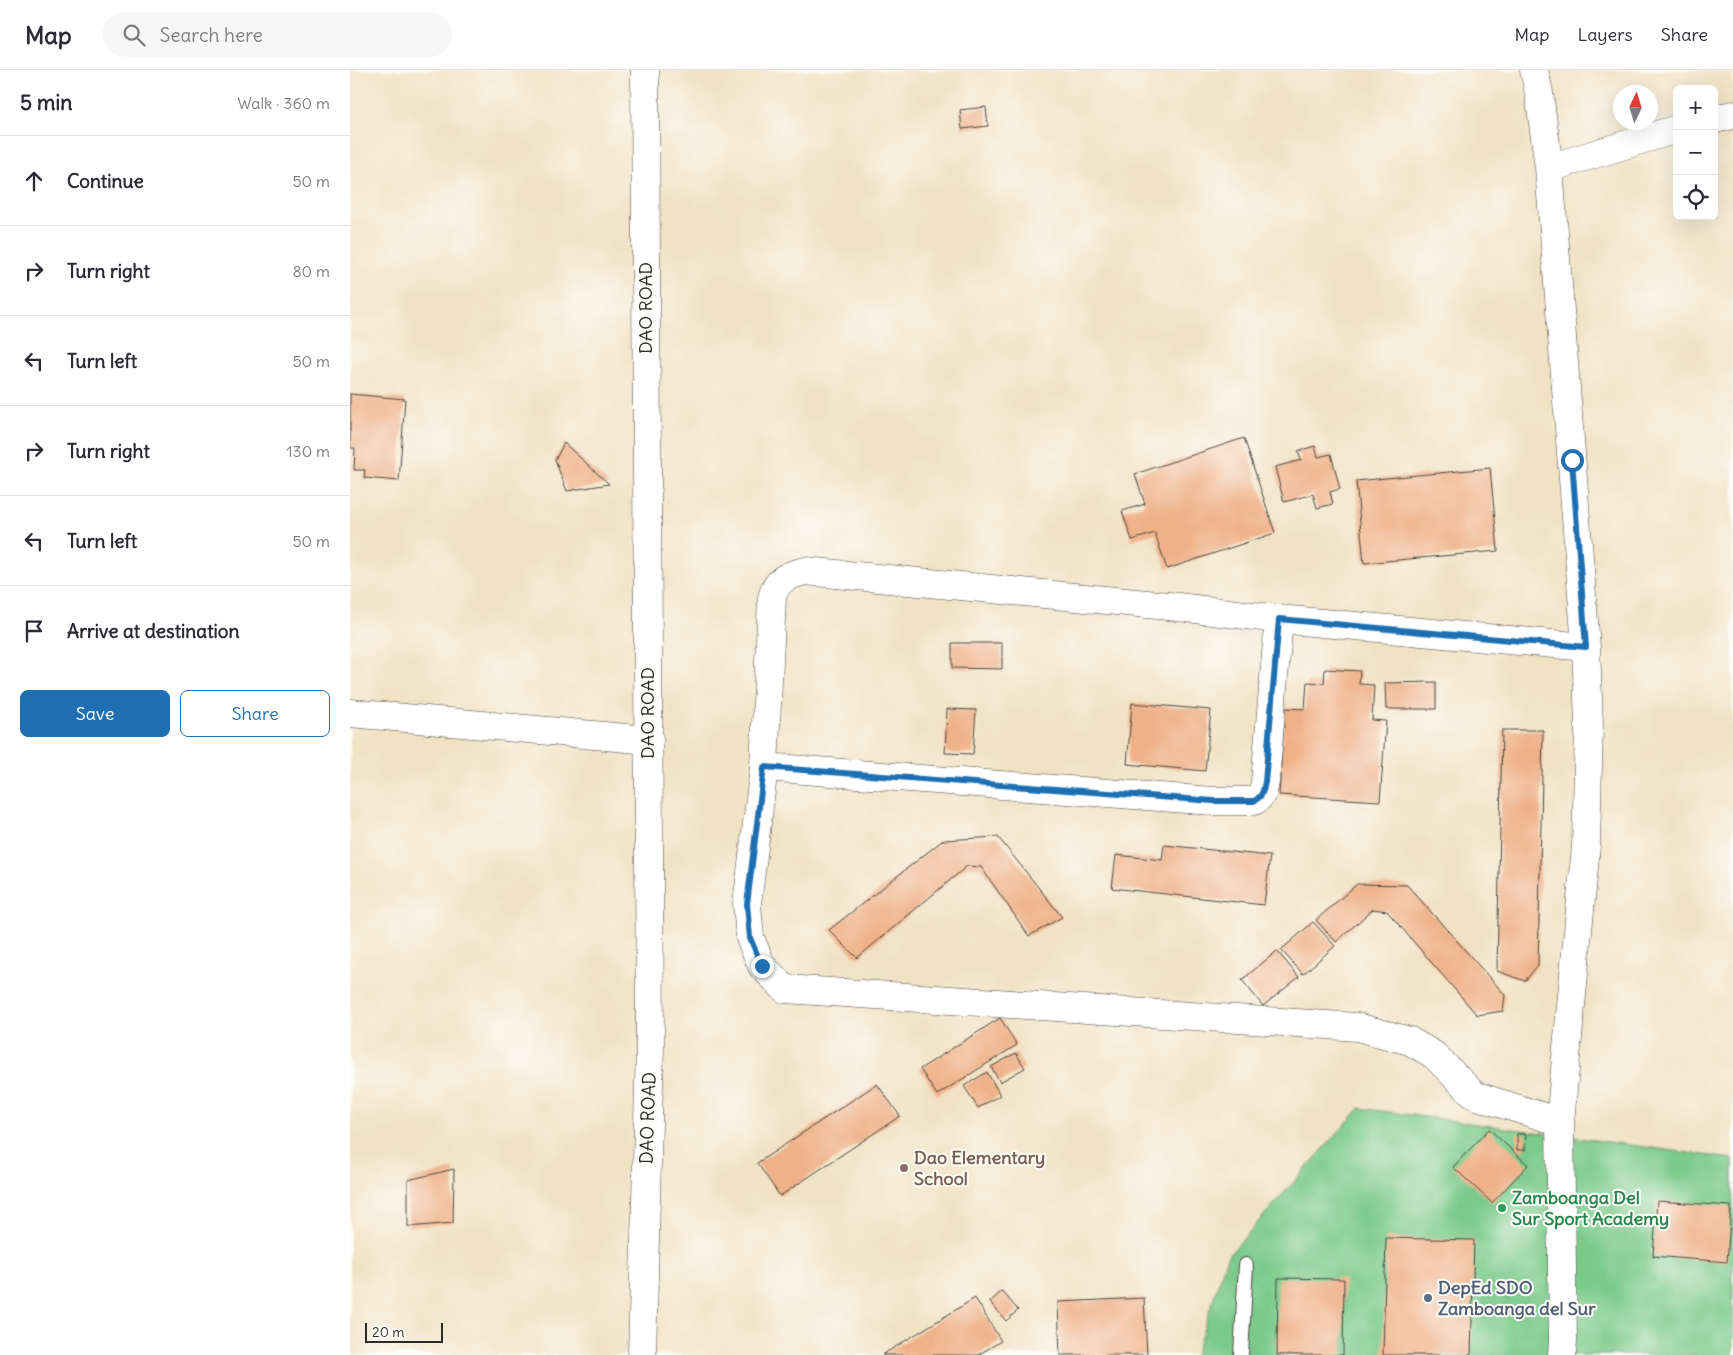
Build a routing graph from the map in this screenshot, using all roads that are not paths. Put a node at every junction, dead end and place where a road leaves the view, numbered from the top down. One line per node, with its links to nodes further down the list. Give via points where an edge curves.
1 (645, 70): 10 (street, DAO ROAD)
2 (1534, 70): 6 (street)
3 (1733, 115): 4 (street)
4 (1718, 118)
5 (1674, 130): 6 (street)
6 (1548, 168): 8 (street)
7 (1279, 619): 8 (street); 11 (street, via 1265,782 1263,793 1254,801 1213,801); 11 (street, via 805,571 785,577 775,587 772,598)
8 (1586, 647): 12 (street, via 1589,725 1586,846)
9 (350, 713): 10 (street)
10 (648, 740): 14 (street, DAO ROAD, via 650,1045)
11 (764, 767): 12 (street, via 747,904 750,938 762,966 785,989 1357,1028 1410,1041 1434,1055 1474,1095)
12 (1560, 1122): 16 (street)
13 (1246, 1265): 15 (lane)
14 (642, 1355)
15 (1241, 1355)
16 (1562, 1355)

